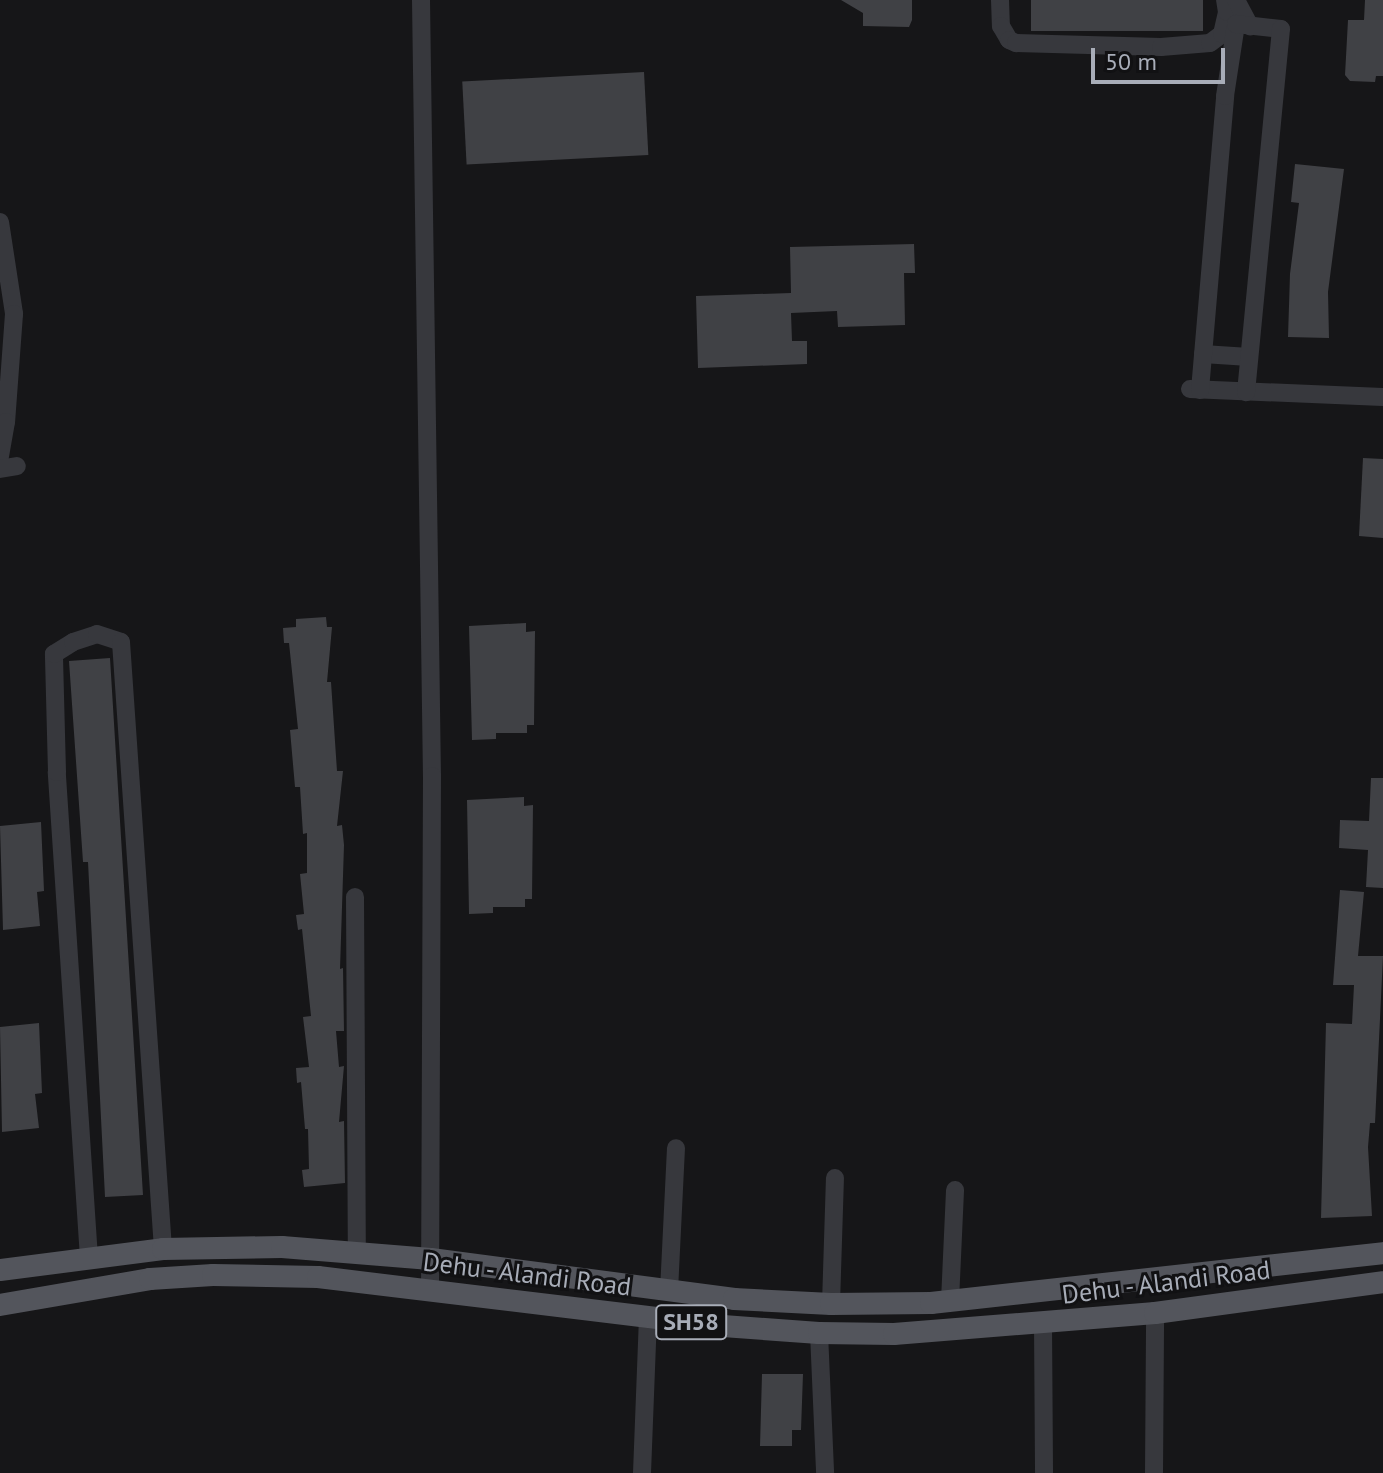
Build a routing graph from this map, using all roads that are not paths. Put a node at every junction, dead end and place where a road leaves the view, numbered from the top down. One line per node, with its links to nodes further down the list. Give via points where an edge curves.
1 (421, 0): 20 (street, via 432,776)
2 (1000, 0): 3 (street, via 1001,26 1016,43 1161,47 1210,43 1222,34)
3 (1225, 0)
4 (1236, 0): 5 (street)
5 (1250, 26): 7 (street, via 1236,24 1225,96); 8 (street, via 1281,29)
6 (0, 222): 11 (street, via 14,314)
7 (1203, 354): 8 (street); 9 (street, via 1194,390)
8 (1249, 357): 9 (street)
9 (1246, 392): 10 (street)
10 (1383, 397)
11 (0, 457)
12 (355, 897): 17 (street)
13 (676, 1148): 24 (street)
14 (835, 1178): 26 (street)
15 (955, 1190): 25 (street)
16 (163, 1249): 17 (main road, Dehu - Alandi Road / SH58); 19 (main road, Dehu - Alandi Road / SH58); 19 (street, via 121,642 97,634 54,654)
17 (357, 1251): 20 (main road, Dehu - Alandi Road / SH58)
18 (1383, 1253): 25 (main road, Dehu - Alandi Road / SH58)
19 (89, 1258): 21 (main road, Dehu - Alandi Road / SH58)
20 (431, 1259): 23 (street); 24 (main road, Dehu - Alandi Road / SH58)
21 (0, 1270)
22 (1383, 1282): 28 (main road, Dehu - Alandi Road / SH58)
23 (430, 1291): 27 (main road, Dehu - Alandi Road / SH58, via 318,1277 213,1275 119,1284); 29 (main road, Dehu - Alandi Road / SH58)
24 (669, 1291): 26 (main road, Dehu - Alandi Road / SH58)
25 (950, 1301): 26 (main road, Dehu - Alandi Road / SH58)
26 (831, 1304)
27 (0, 1305)
28 (1155, 1313): 30 (main road, Dehu - Alandi Road / SH58); 35 (street)
29 (648, 1316): 31 (main road, Dehu - Alandi Road / SH58); 32 (street)
30 (1043, 1324): 31 (main road, Dehu - Alandi Road / SH58, via 894,1334); 34 (street)
31 (819, 1333): 33 (street)
32 (642, 1473)
33 (825, 1473)
34 (1044, 1473)
35 (1154, 1473)

